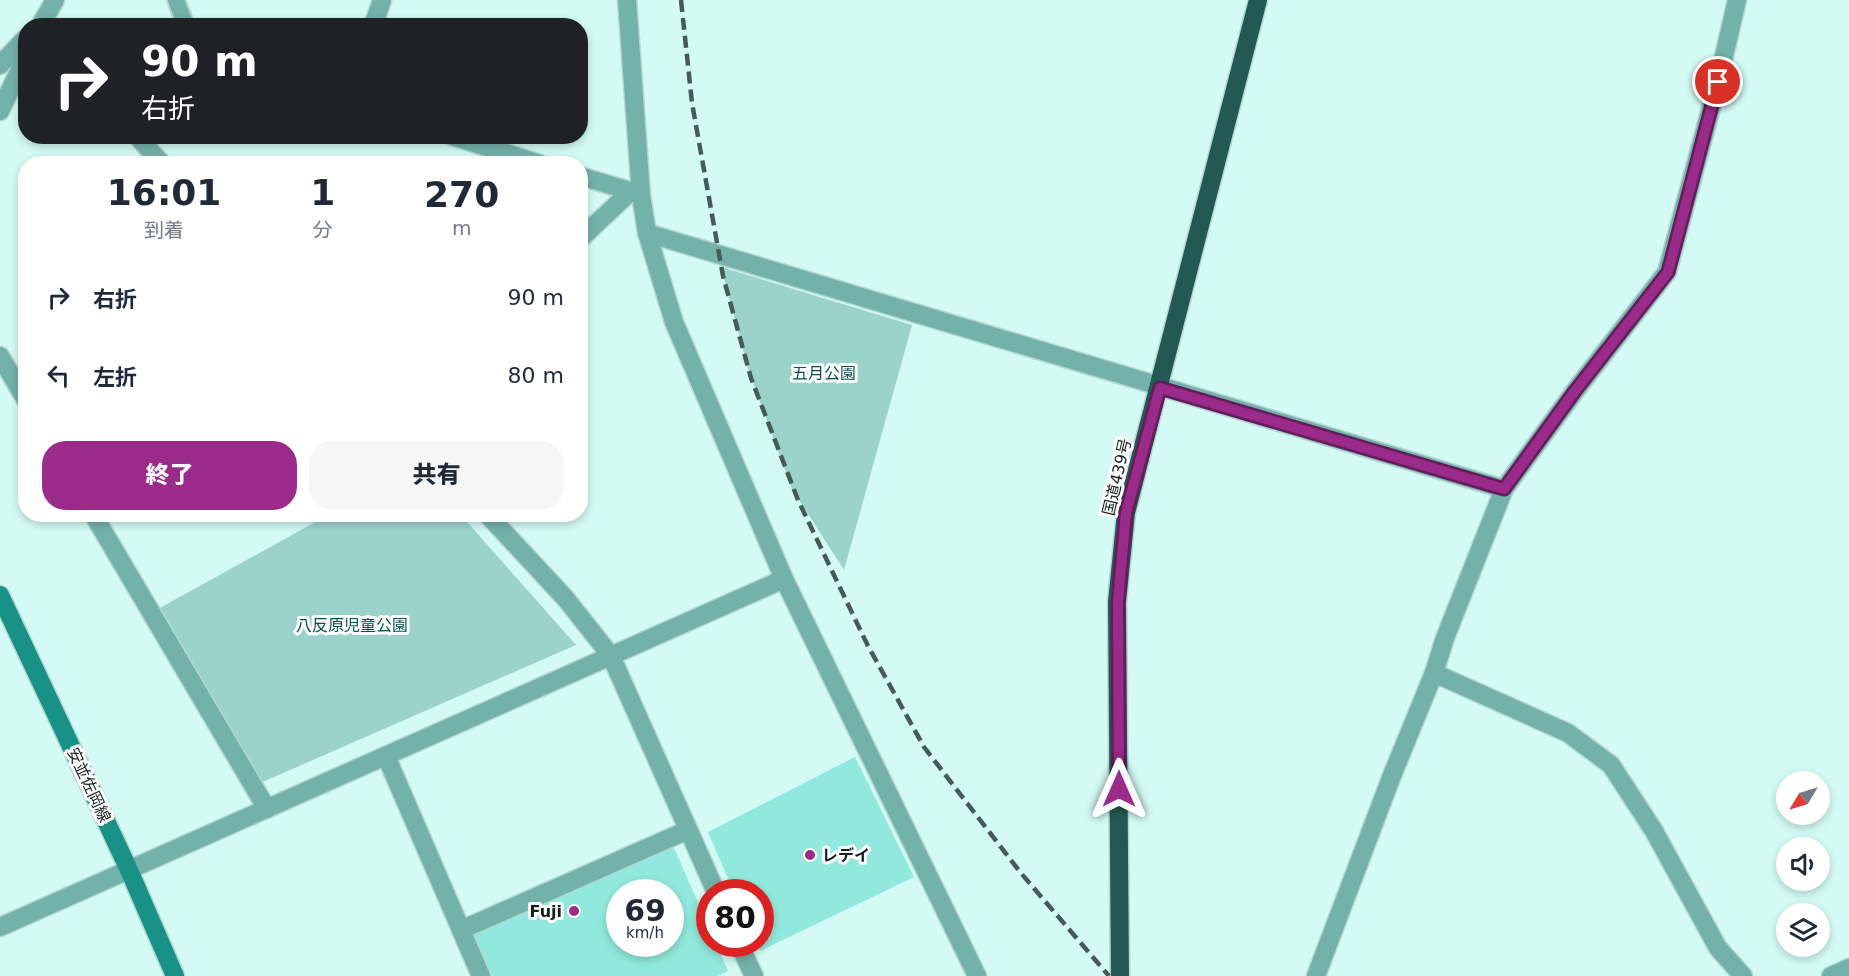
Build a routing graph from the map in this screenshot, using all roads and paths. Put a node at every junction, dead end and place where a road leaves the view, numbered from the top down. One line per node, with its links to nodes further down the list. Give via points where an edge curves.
1 (55, 0): 7 (street)
2 (176, 0): 8 (lane)
3 (382, 0): 9 (street)
4 (627, 0): 19 (street)
5 (1258, 0): 24 (highway, 国道439号)
6 (1737, 0): 25 (street, via 1668,272)
7 (47, 18)
8 (183, 18)
9 (376, 18)
10 (18, 46): 11 (street)
11 (0, 65)
12 (18, 74): 13 (street)
13 (0, 111)
14 (144, 144): 16 (street)
15 (477, 144): 17 (street)
16 (155, 156)
17 (515, 156)
18 (588, 178): 19 (street)
19 (636, 193): 20 (street); 21 (street)
20 (588, 232)
21 (646, 233): 24 (street); 28 (street, via 674,322)
22 (0, 356): 23 (street)
23 (18, 386)
24 (1160, 388): 25 (street); 45 (highway, 国道439号, via 1126,513 1118,602)
25 (1504, 489): 31 (street)
26 (98, 522): 33 (street)
27 (495, 522): 30 (street, via 566,599)
28 (784, 579): 30 (street); 44 (street)
29 (0, 595): 35 (main road, 安並佐岡線)
30 (611, 656): 32 (street); 34 (street)
31 (1434, 673): 46 (street); 47 (street, via 1568,733 1611,765 1654,831 1718,948)
32 (386, 756): 33 (street); 38 (street)
33 (267, 809): 35 (street)
34 (688, 830): 36 (street); 38 (street)
35 (129, 870): 37 (street); 41 (main road, 安並佐岡線)
36 (710, 879)
37 (0, 927)
38 (461, 930): 42 (street)
39 (745, 957): 43 (street)
40 (1849, 968): 48 (street)
41 (175, 976)
42 (481, 976)
43 (754, 976)
44 (977, 976)
45 (1120, 976)
46 (1316, 976)
47 (1743, 976)
48 (1831, 976)

